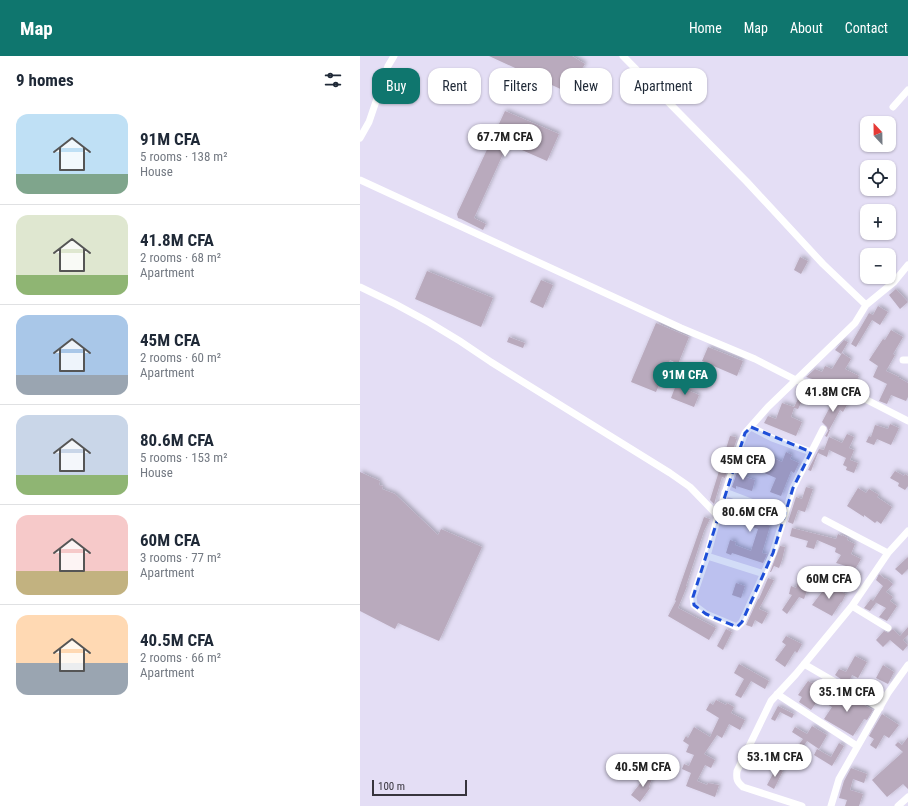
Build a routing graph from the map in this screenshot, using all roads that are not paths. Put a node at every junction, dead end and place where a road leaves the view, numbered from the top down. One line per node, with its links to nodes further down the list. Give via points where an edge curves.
1 (394, 56): 5 (street, via 388,66 369,122)
2 (623, 56): 9 (street, via 747,182 823,264)
3 (908, 90): 4 (street)
4 (893, 107)
5 (360, 138)
6 (360, 180): 10 (street, via 756,359)
7 (908, 265): 9 (street, via 894,282)
8 (360, 288): 16 (street, via 392,302 466,344 670,473 690,487)
9 (866, 305): 10 (street, via 855,323)
10 (796, 380): 11 (street, via 867,400); 12 (street, via 768,406)
11 (908, 421)
12 (751, 427): 14 (street, via 772,438); 15 (street, via 741,443)
13 (823, 429): 14 (street)
14 (811, 452): 17 (street, via 793,488)
15 (725, 492): 16 (street); 17 (street)
16 (718, 516): 21 (street)
17 (785, 516): 22 (street)
18 (825, 520): 20 (street)
19 (908, 531): 20 (street)
20 (888, 553): 23 (street)
21 (707, 556): 22 (street); 22 (street, via 693,597 694,605 706,614 737,627 742,622)
22 (764, 574)
23 (852, 606): 24 (street); 25 (street)
24 (888, 628)
25 (804, 664): 27 (street); 28 (street)
26 (908, 665): 28 (street)
27 (777, 694): 29 (street); 31 (street, via 766,709 736,778 744,787)
28 (880, 708): 29 (street)
29 (857, 746): 33 (street, via 839,779)
30 (908, 797): 34 (street)
31 (791, 804): 32 (street)
32 (802, 806)
33 (831, 806)
34 (898, 806)

